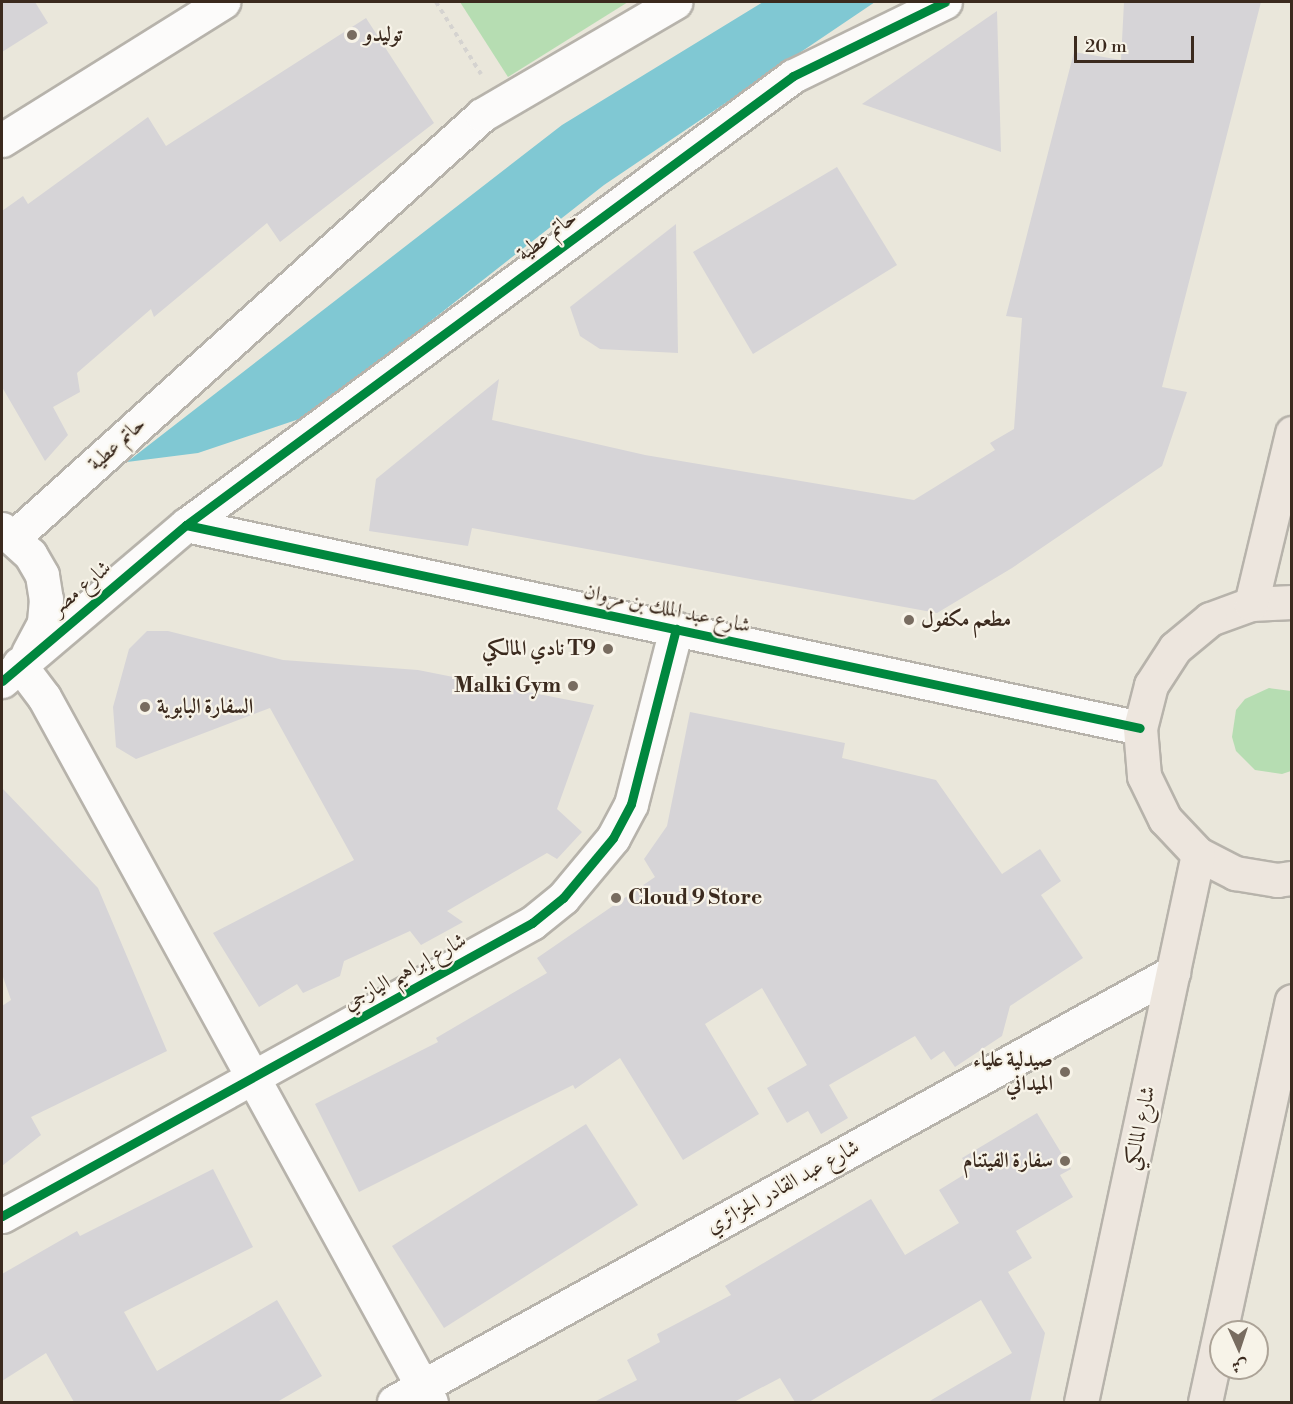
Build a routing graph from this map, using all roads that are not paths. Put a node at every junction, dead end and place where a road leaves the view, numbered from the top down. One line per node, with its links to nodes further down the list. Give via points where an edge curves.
1 (223, 2): 4 (street)
2 (675, 2): 7 (street, حاتم عطية, via 482,115)
3 (945, 2): 6 (street, حاتم عطية, via 793,76)
4 (2, 140)
5 (1292, 433): 9 (main road)
6 (186, 525): 10 (street, شارع عبد الملك بن مروان); 11 (street, شارع مصر)
7 (8, 533): 11 (street, via 30,554 42,575 46,598 44,623 34,645)
8 (1292, 602): 9 (main road)
9 (1251, 604): 12 (main road, via 1210,619 1175,648 1151,685)
10 (676, 629): 12 (street, شارع عبد الملك بن مروان); 17 (street, شارع إبراهيم اليازجي, via 631,804 596,861 563,898 532,923)
11 (7, 673): 17 (street, via 44,697)
12 (1140, 728): 13 (main road, via 1148,784 1165,819)
13 (1198, 854): 14 (main road, via 1235,873 1277,880); 15 (main road, شارع المالكي)
14 (1292, 878)
15 (1173, 972): 19 (street, شارع عبد القادر الجزائري); 20 (main road, شارع المالكي)
16 (1292, 1001): 21 (main road)
17 (252, 1078): 18 (street, شارع إبراهيم اليازجي); 19 (street)
18 (2, 1216)
19 (416, 1397)
20 (1081, 1402)
21 (1205, 1402)

